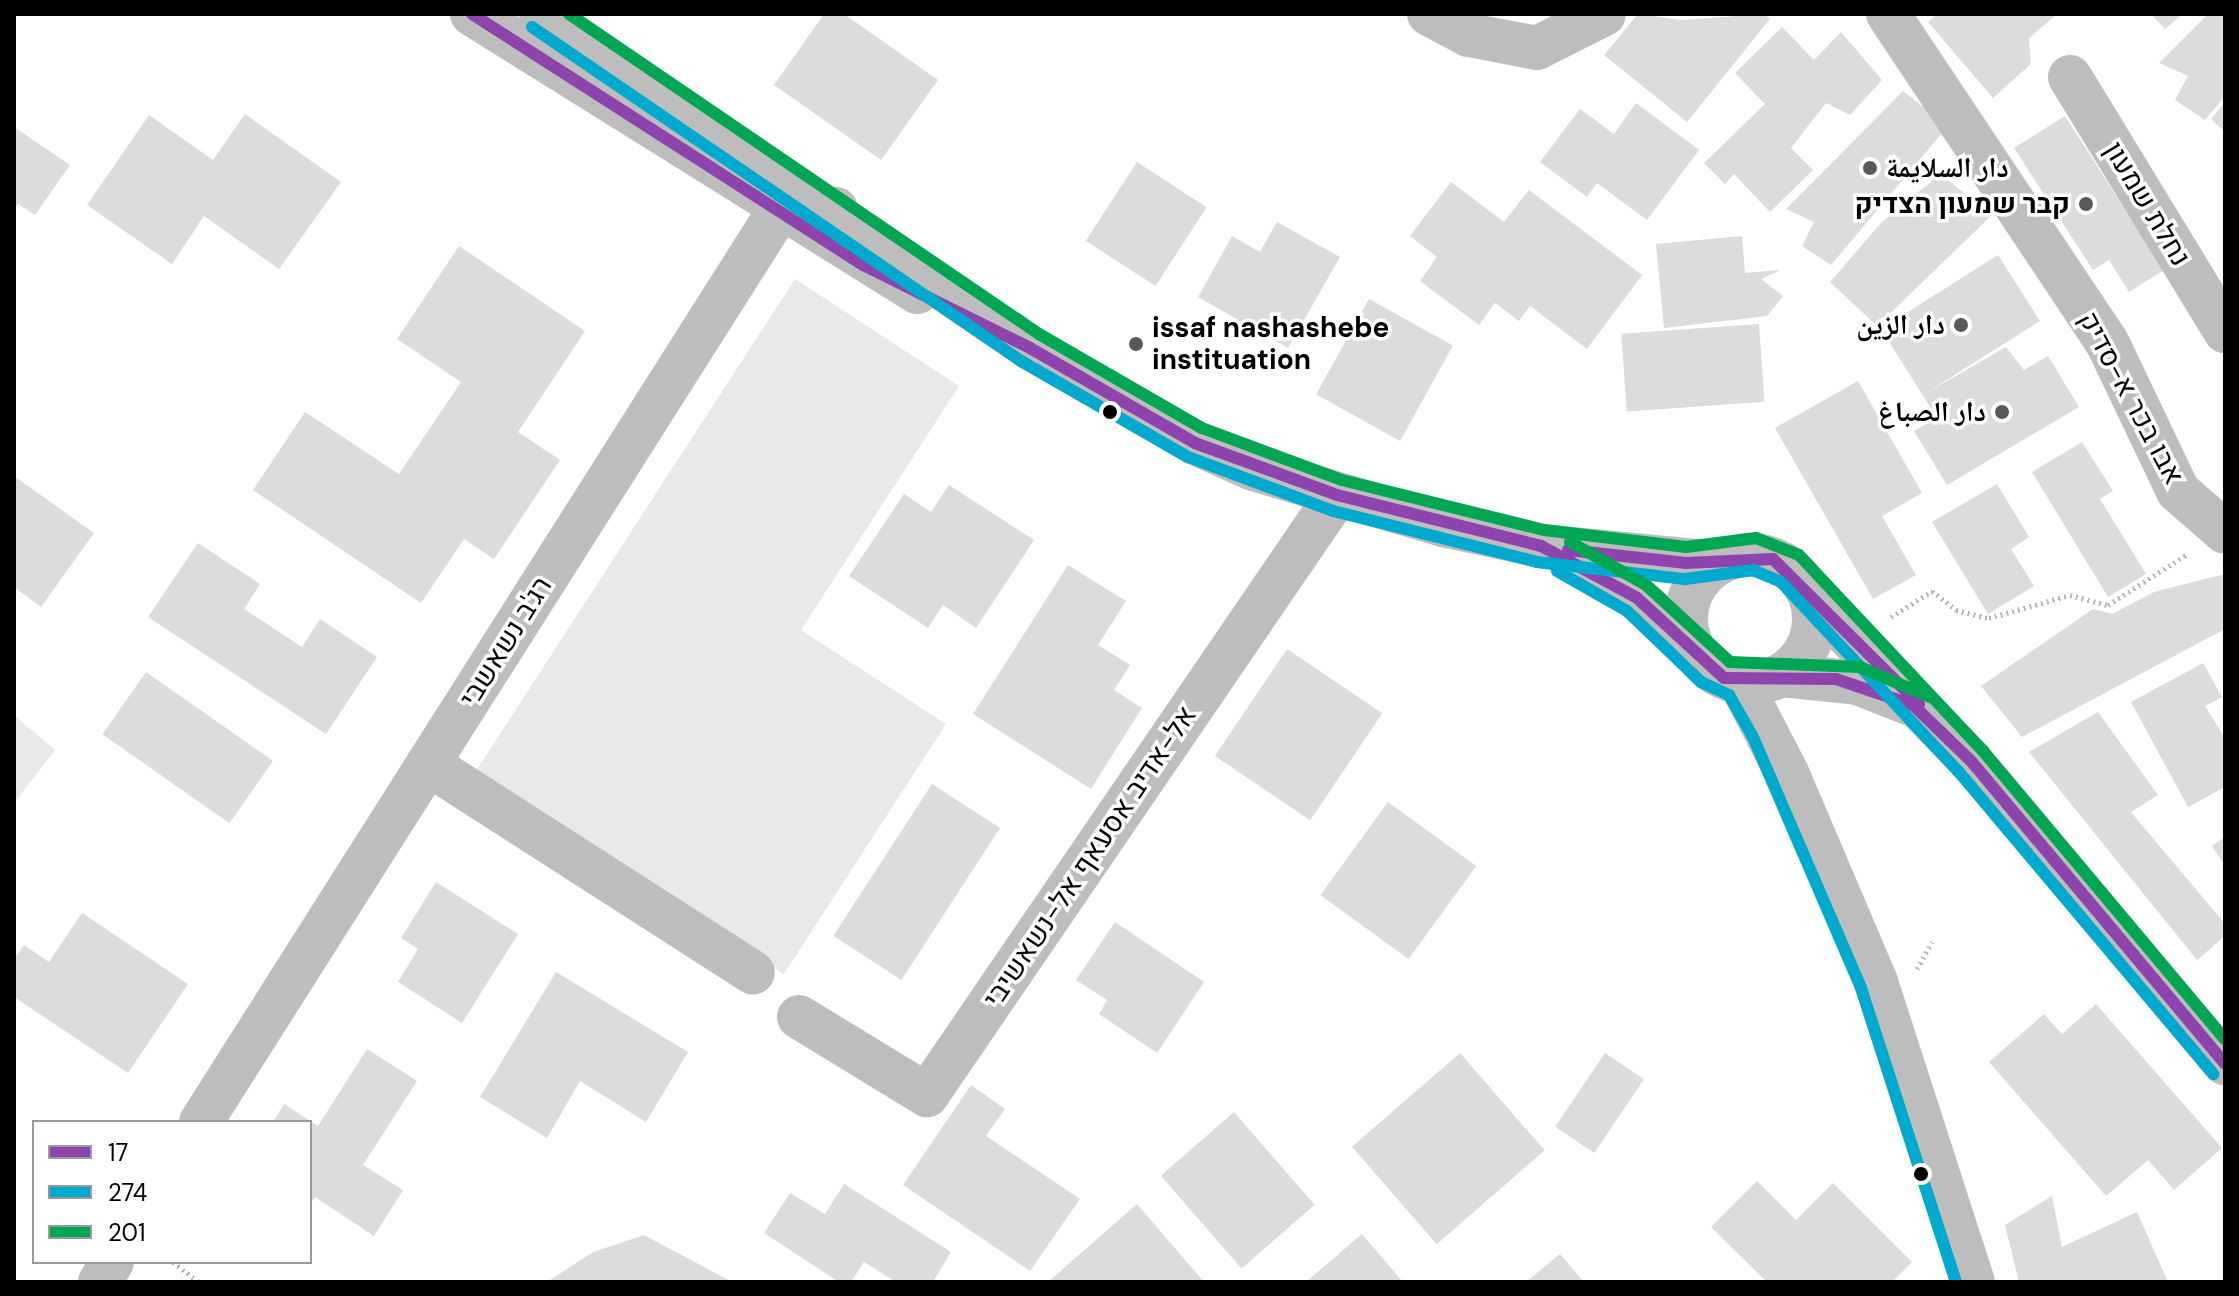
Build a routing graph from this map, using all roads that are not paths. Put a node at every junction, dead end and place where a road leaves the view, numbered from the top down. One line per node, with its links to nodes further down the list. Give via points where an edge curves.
1 (472, 14): 8 (street)
2 (541, 14): 7 (street)
3 (1429, 14): 4 (street, via 1469,35 1537,48)
4 (1604, 14)
5 (1888, 14): 12 (street, אבו בכר א-סדיק, via 2107,342 2178,491)
6 (2070, 77): 9 (street, נחלת שמעון)
7 (836, 209): 8 (street); 10 (street)
8 (778, 212): 10 (street, via 863,265); 20 (street, רג'ב נשאשבי)
9 (2225, 331)
10 (1030, 348): 11 (street, via 1195,443)
11 (1337, 495): 13 (street); 22 (street, אל-אדיב אסעאף אל-נשאשיבי, via 927,1095)
12 (2213, 541)
13 (1541, 546): 14 (street); 16 (street, via 1616,584)
14 (1717, 563): 15 (street, via 1755,554 1773,559 1803,582); 16 (street, via 1686,608)
15 (1812, 599): 17 (street, via 1810,642); 19 (street)
16 (1691, 644): 18 (street, via 1711,670)
17 (1782, 675): 18 (street); 19 (street, via 1858,683)
18 (1740, 682): 27 (street, via 1787,773 1876,982)
19 (1932, 717): 23 (street)
20 (428, 764): 21 (street); 24 (street, רג'ב נשאשבי)
21 (753, 973)
22 (799, 1017)
23 (2225, 1064)
24 (202, 1120)
25 (111, 1264): 26 (street)
26 (100, 1282)
27 (1973, 1282)

